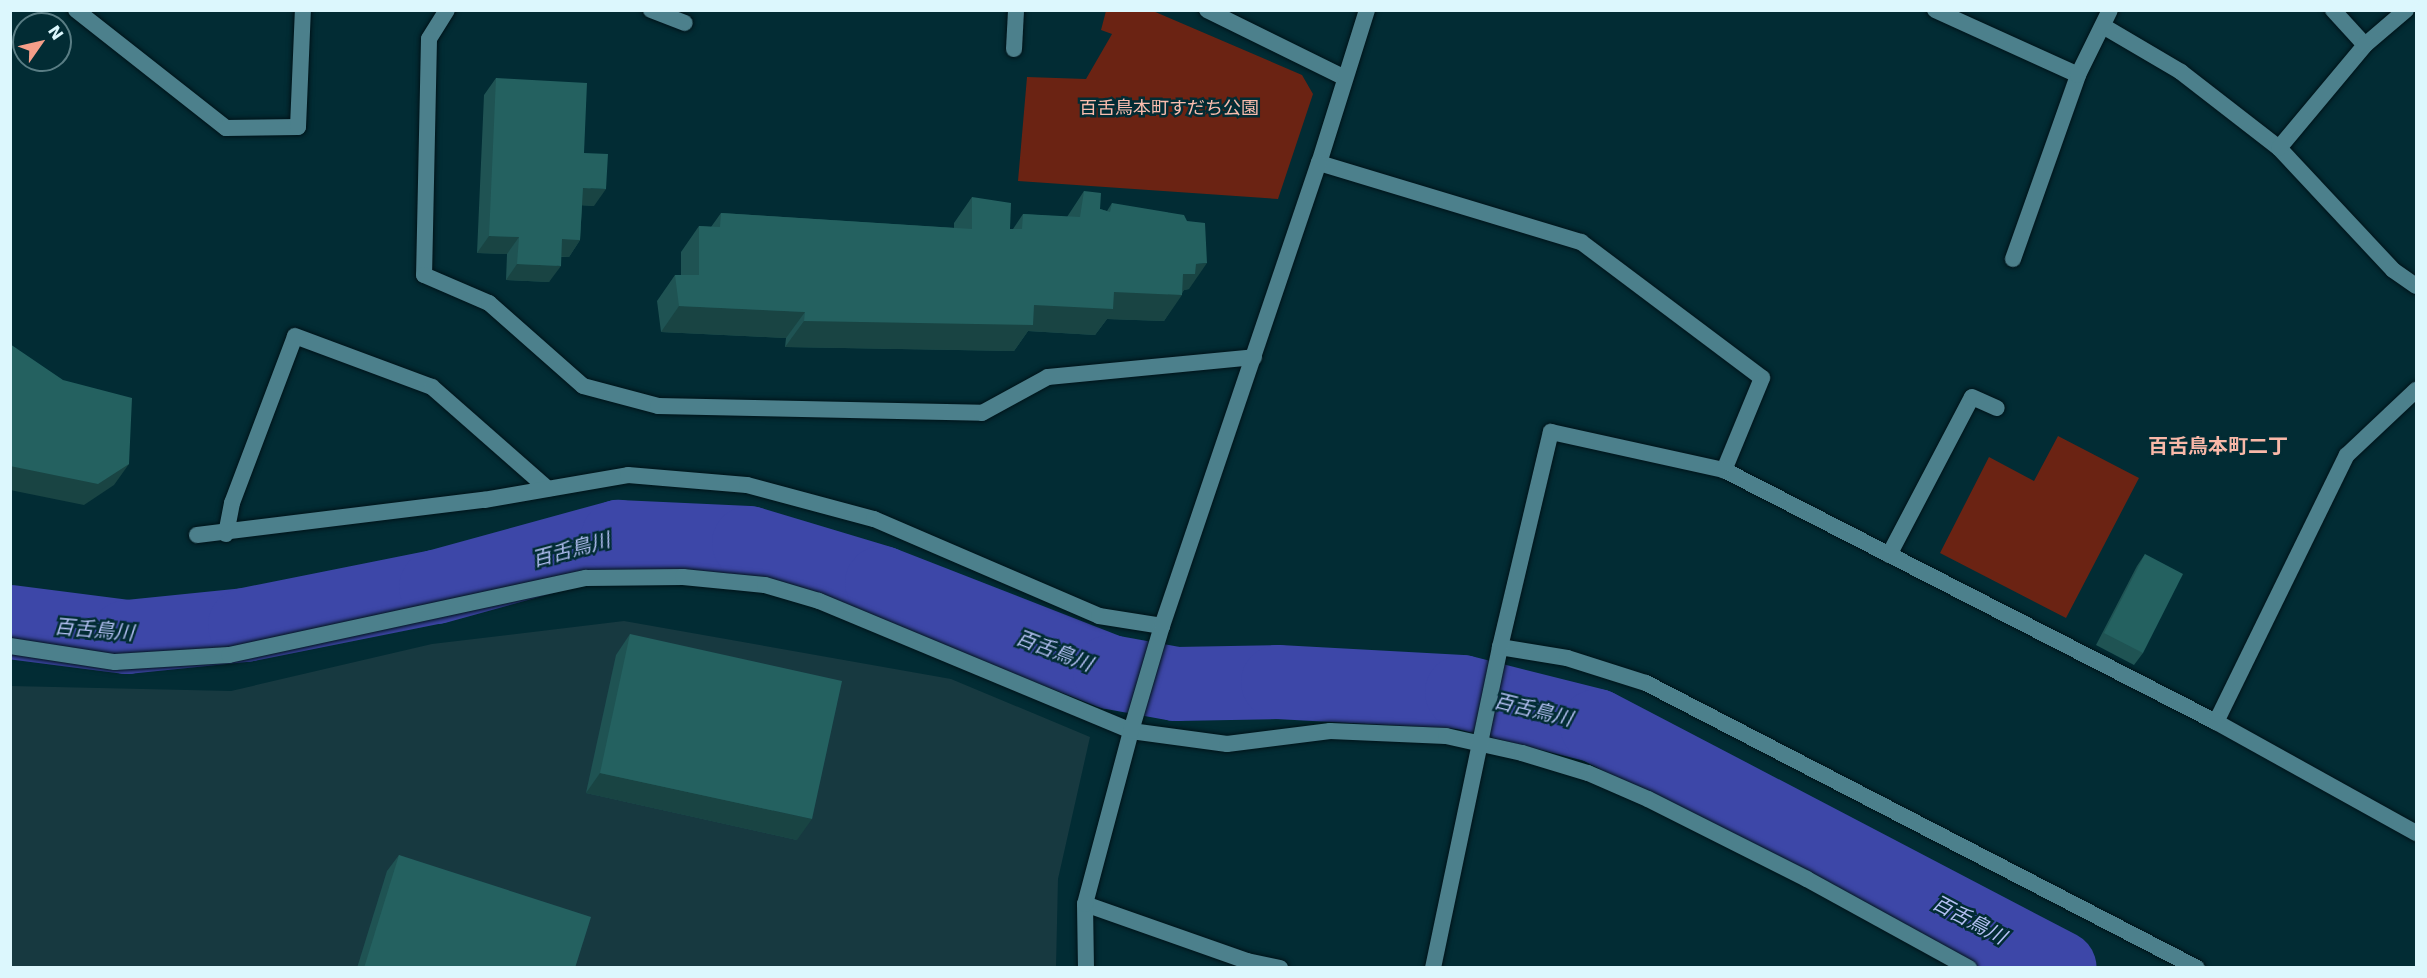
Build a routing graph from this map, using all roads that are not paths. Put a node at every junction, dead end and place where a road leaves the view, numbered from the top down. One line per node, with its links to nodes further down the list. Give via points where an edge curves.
1 (76, 10): 2 (street, via 226,128 298,127)
2 (303, 10)
3 (447, 10): 22 (street, via 429,39 424,275 489,303 583,386 657,406 982,413 1048,377)
4 (651, 10): 12 (street)
5 (1016, 10): 15 (street)
6 (1207, 10): 17 (street)
7 (1368, 10): 17 (street)
8 (1935, 10): 16 (street)
9 (2110, 10): 13 (street)
10 (2333, 10): 14 (street)
11 (2406, 10): 14 (street)
12 (685, 23)
13 (2103, 26): 16 (street); 18 (street, via 2181,72)
14 (2365, 45): 18 (street)
15 (1014, 49)
16 (2078, 75): 20 (street)
17 (1343, 78): 19 (street)
18 (2278, 148): 21 (street, via 2393,270)
19 (1319, 163): 22 (street); 25 (street, via 1581,242 1762,378)
20 (2013, 259)
21 (2416, 286)
22 (1254, 357): 30 (street)
23 (2416, 390): 33 (street, via 2347,455)
24 (1997, 408): 29 (street, via 1972,398)
25 (1724, 471): 29 (street); 32 (street, via 1551,432)
26 (548, 489): 27 (street); 27 (street, via 432,387 295,336 232,503); 30 (street, via 628,475 747,485 874,519 1099,616)
27 (226, 534): 28 (street)
28 (197, 535)
29 (1889, 555): 33 (street)
30 (1162, 626): 34 (street)
31 (10, 646): 34 (street, via 115,662 229,655 586,578 683,577 765,585 819,601)
32 (1500, 647): 35 (street); 42 (street, via 1567,658 1646,682)
33 (2216, 722): 36 (street)
34 (1133, 724): 35 (street, via 1227,744 1330,730 1446,736); 37 (street)
35 (1480, 743): 40 (street); 41 (street, via 1588,773 1648,798)
36 (2416, 833)
37 (1085, 904): 38 (street); 39 (street, via 1247,961)
38 (1089, 966)
39 (1280, 968)
40 (1434, 968)
41 (1969, 968)
42 (2198, 968)

